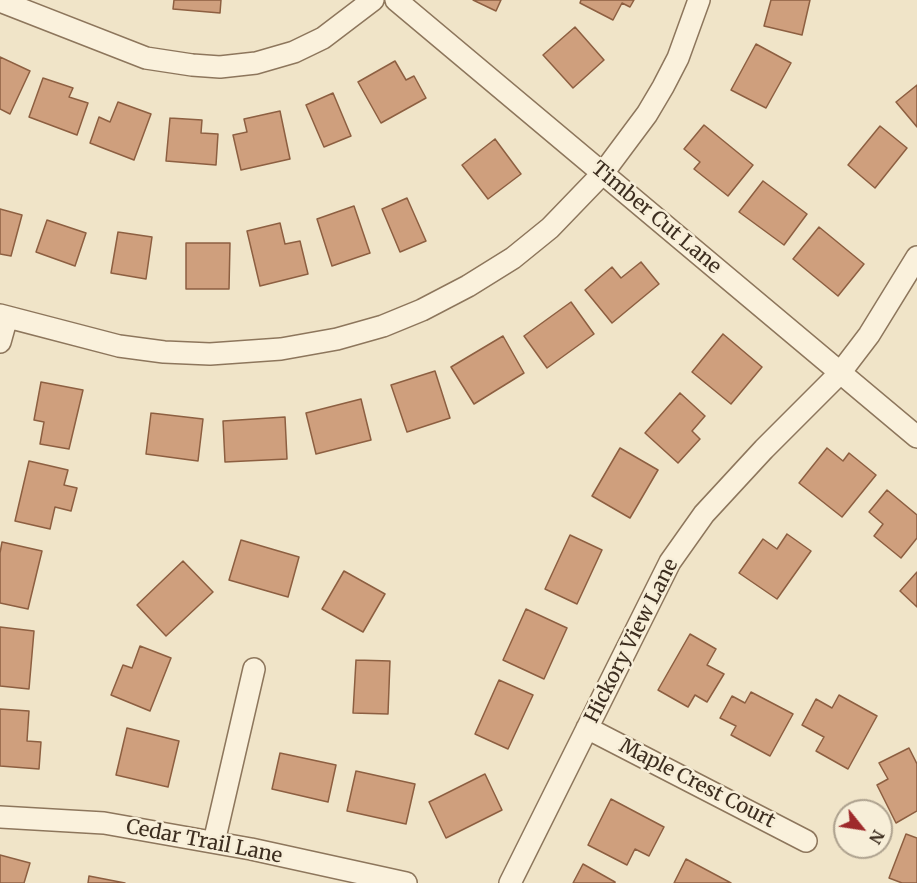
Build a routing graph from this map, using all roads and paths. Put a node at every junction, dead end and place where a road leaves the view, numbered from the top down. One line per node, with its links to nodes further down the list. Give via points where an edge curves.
1 (373, 0): 4 (street, via 323,38 294,52 256,63 220,67 146,58)
2 (396, 0): 5 (street, Timber Cut Lane)
3 (699, 0): 5 (street, via 663,87)
4 (6, 1)
5 (603, 173): 7 (street, via 550,228 513,258 423,310 337,339 245,353 164,352 119,346); 9 (street, Timber Cut Lane)
6 (917, 257): 9 (street, Hickory View Lane, via 875,326)
7 (3, 316): 8 (street)
8 (0, 342)
9 (840, 373): 10 (street, Timber Cut Lane); 12 (street, Hickory View Lane, via 704,514 670,562)
10 (917, 436)
11 (254, 669): 15 (street)
12 (587, 728): 14 (street, Maple Crest Court); 17 (street, Hickory View Lane)
13 (0, 817): 15 (street, Cedar Trail Lane, via 104,823)
14 (806, 841)
15 (214, 842): 16 (street, Cedar Trail Lane)
16 (406, 883)
17 (510, 883)

